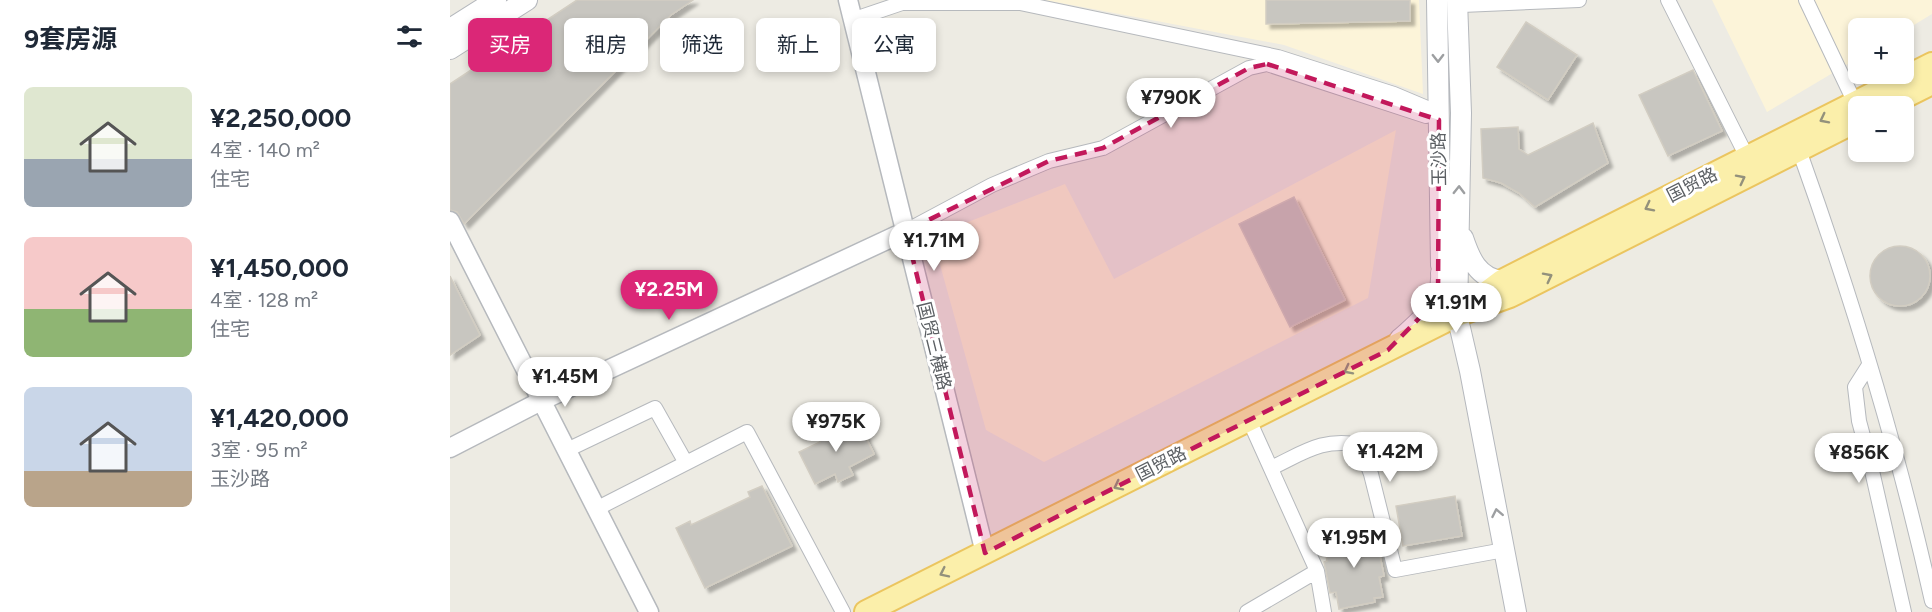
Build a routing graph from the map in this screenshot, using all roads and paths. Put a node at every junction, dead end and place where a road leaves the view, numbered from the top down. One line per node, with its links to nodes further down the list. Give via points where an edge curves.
1 (496, 0): 11 (main road)
2 (527, 0): 12 (main road)
3 (848, 0): 10 (street, 国贸三横路)
4 (1437, 0): 20 (main road, 玉沙路, one-way to 20)
5 (1579, 0): 8 (street)
6 (1668, 0): 23 (street)
7 (1806, 0): 16 (street)
8 (1460, 2): 25 (main road, 玉沙路, one-way to 8)
9 (858, 18): 20 (street, via 902,3 1020,3 1278,57 1394,94)
10 (852, 20)
11 (450, 29)
12 (450, 49)
13 (1932, 64): 17 (main road, 国贸路)
14 (865, 72): 26 (street, 国贸三横路)
15 (1932, 83): 18 (main road)
16 (1850, 96)
17 (1882, 96)
18 (1906, 96)
19 (1848, 116): 23 (main road, 国贸路, one-way to 23)
20 (1439, 117): 26 (street, via 1268,64 1249,68 1104,148 1049,161 992,185); 27 (main road, 玉沙路)
21 (1848, 118): 22 (main road, 国贸路)
22 (1799, 150): 28 (main road, 国贸路, one-way to 22); 32 (street, via 1835,250)
23 (1747, 158): 28 (main road, 国贸路, one-way to 28)
24 (450, 221): 33 (street)
25 (1459, 226): 28 (main road, via 1474,266); 29 (main road, 玉沙路)
26 (906, 231): 33 (street); 41 (street, 国贸三横路)
27 (1441, 265): 29 (main road, 玉沙路); 30 (main road, via 1438,299)
28 (1506, 288): 29 (main road, 国贸路); 31 (main road, via 1469,322)
29 (1457, 315): 30 (main road, 国贸路); 31 (main road, 玉沙路)
30 (1388, 350): 34 (main road, 国贸路, one-way to 34)
31 (1465, 350): 40 (main road, 玉沙路, one-way to 31)
32 (1869, 365): 43 (street, via 1911,507); 51 (street, via 1855,387 1859,421)
33 (541, 401): 35 (street); 36 (street)
34 (1249, 420): 38 (street); 41 (main road, 国贸路, one-way to 41)
35 (450, 448)
36 (567, 450): 37 (street, via 655,408); 39 (street)
37 (686, 463): 39 (street); 46 (street, via 747,432)
38 (1271, 468): 40 (street, via 1324,444 1342,441 1360,445 1395,570); 42 (street)
39 (596, 509): 45 (street)
40 (1504, 550): 50 (main road, 玉沙路)
41 (985, 552): 44 (main road, 国贸路, one-way to 44)
42 (1317, 571): 48 (street); 49 (street)
43 (1932, 601)
44 (896, 605): 47 (main road, 国贸路)
45 (649, 612)
46 (843, 612)
47 (866, 612)
48 (1246, 612)
49 (1324, 612)
50 (1516, 612)
51 (1904, 612)

